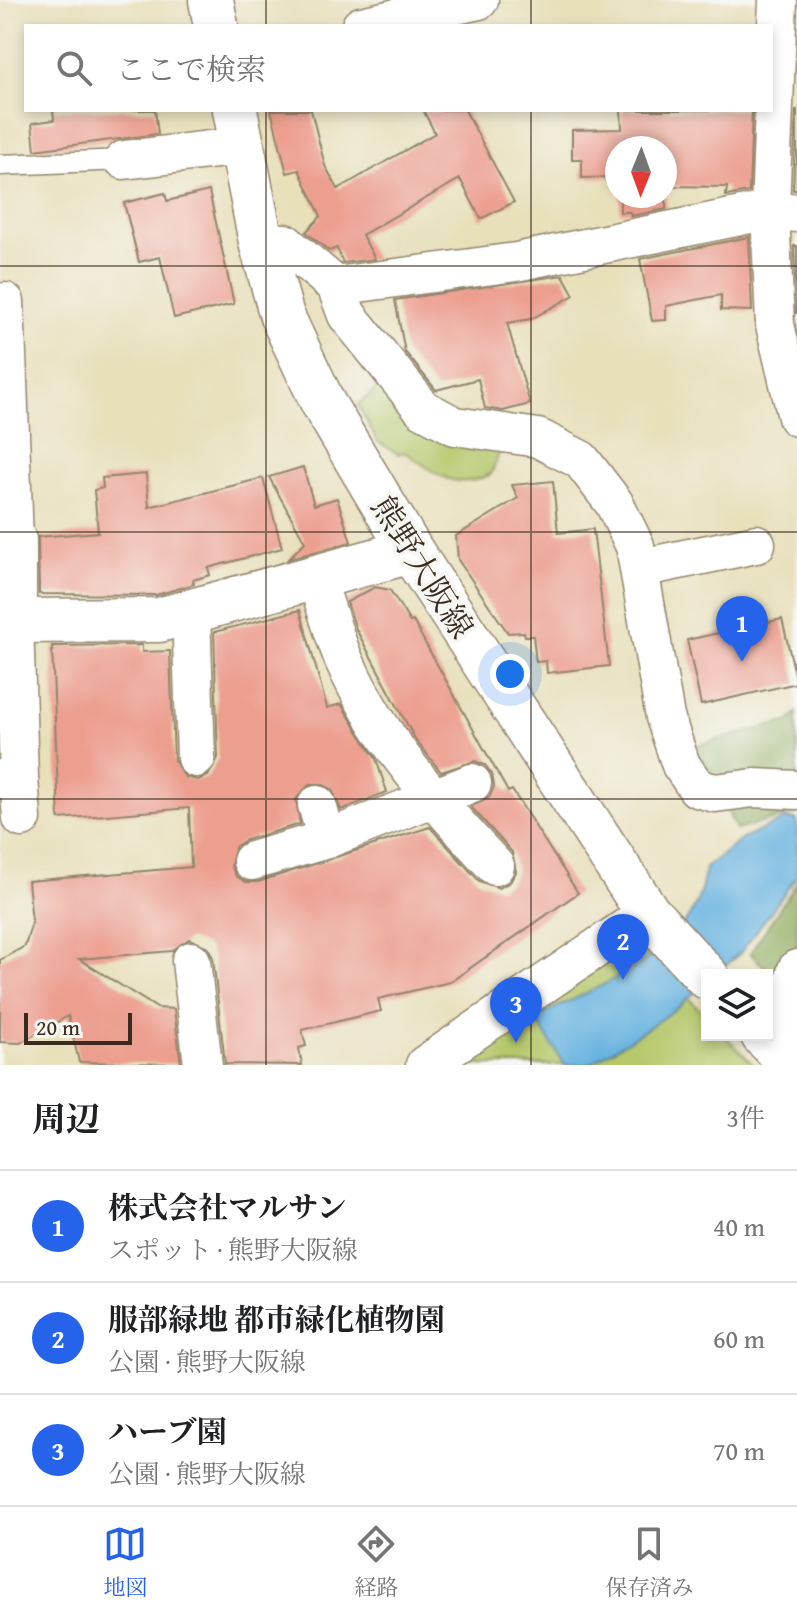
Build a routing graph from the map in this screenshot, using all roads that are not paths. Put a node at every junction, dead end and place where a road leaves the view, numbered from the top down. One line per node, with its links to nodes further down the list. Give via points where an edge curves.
1 (211, 0): 4 (main road)
2 (479, 0): 5 (street)
3 (778, 0): 9 (street)
4 (216, 24)
5 (370, 24)
6 (239, 128): 7 (street); 10 (main road, 熊野大阪線)
7 (124, 160): 8 (lane)
8 (0, 165)
9 (783, 211): 11 (street, via 516,262); 13 (street, via 775,325)
10 (261, 242): 11 (street, via 285,243); 16 (main road, 熊野大阪線, via 282,316 323,403)
11 (336, 286): 17 (street, via 347,315 423,409 455,426 538,438 581,460 614,503)
12 (0, 303): 14 (street, via 5,302)
13 (795, 401)
14 (7, 539): 20 (main road)
15 (756, 544): 17 (street)
16 (411, 551): 18 (main road); 29 (main road, 熊野大阪線)
17 (641, 568): 24 (street, via 665,717 681,765 697,788 715,793)
18 (316, 579): 19 (main road); 25 (street, via 345,661 388,739)
19 (191, 612): 20 (main road, via 159,620); 21 (street)
20 (14, 621): 22 (street)
21 (196, 758)
22 (10, 778): 26 (street)
23 (472, 783): 25 (street)
24 (797, 790)
25 (433, 800): 27 (street, via 322,822); 28 (street)
26 (22, 818)
27 (252, 861)
28 (495, 866)
29 (653, 919): 32 (main road, 熊野大阪線); 35 (street)
30 (191, 961): 34 (street)
31 (797, 969): 33 (street)
32 (701, 971)
33 (778, 1050)
34 (203, 1065)
35 (425, 1065)

